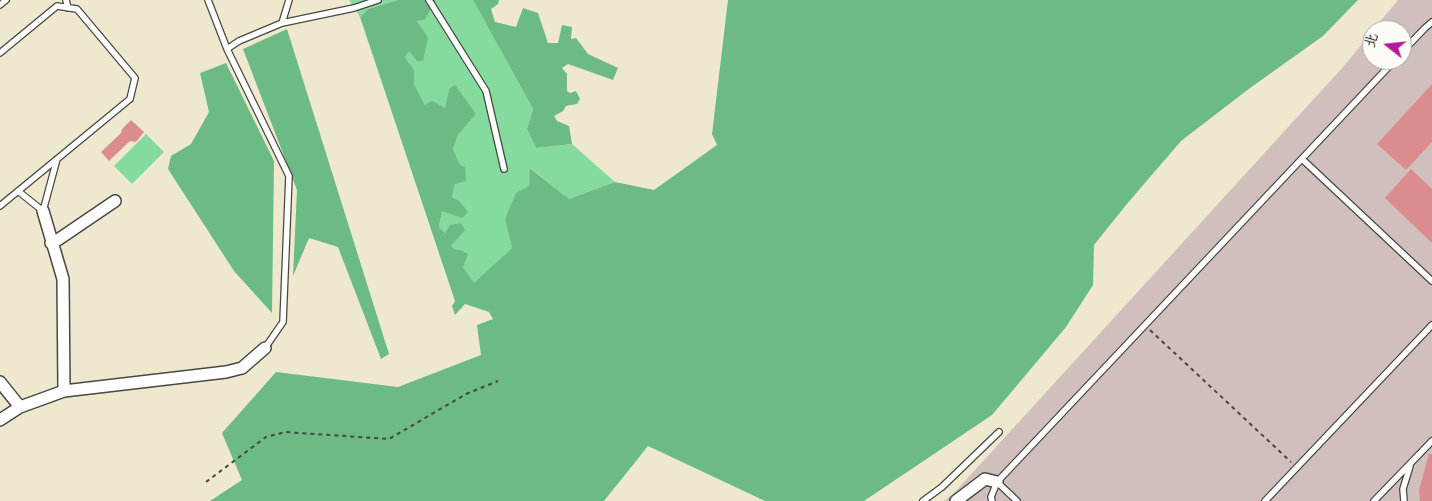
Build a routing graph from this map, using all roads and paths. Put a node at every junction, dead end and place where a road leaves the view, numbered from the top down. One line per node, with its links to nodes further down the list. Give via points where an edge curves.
1 (6, 0): 7 (lane)
2 (66, 0): 8 (lane)
3 (208, 0): 12 (lane)
4 (289, 0): 10 (lane)
5 (378, 0): 10 (lane)
6 (429, 0): 17 (lane, via 486,91)
7 (0, 5)
8 (68, 8): 13 (lane, via 56,6); 15 (lane, via 77,9 136,78 130,98)
9 (1432, 22): 11 (lane)
10 (282, 23): 12 (lane)
11 (1412, 42)
12 (227, 49): 26 (lane, via 288,176 283,322)
13 (0, 53)
14 (1385, 70): 16 (lane)
15 (57, 158): 18 (lane); 21 (lane)
16 (1302, 158): 23 (lane); 25 (lane)
17 (504, 169)
18 (18, 191): 20 (lane); 21 (lane)
19 (115, 202): 22 (street)
20 (0, 206)
21 (42, 211): 22 (street)
22 (51, 243): 29 (street, via 63,280)
23 (1432, 281)
24 (1432, 324): 35 (lane)
25 (1145, 325): 35 (path); 37 (lane)
26 (265, 348): 29 (street, via 242,368 226,372)
27 (498, 381): 36 (path, via 466,394 389,439 285,432 266,437)
28 (0, 382): 30 (street)
29 (64, 391): 30 (street)
30 (20, 407): 31 (street)
31 (0, 420)
32 (999, 432): 39 (lane)
33 (1432, 441): 34 (lane)
34 (1411, 464): 43 (lane); 44 (lane, via 1403,490)
35 (1297, 467): 42 (lane)
36 (206, 482)
37 (997, 482): 38 (lane); 40 (street, via 985,479); 41 (lane)
38 (989, 500)
39 (923, 501)
40 (956, 501)
41 (1017, 501)
42 (1265, 501)
43 (1374, 501)
44 (1404, 501)

